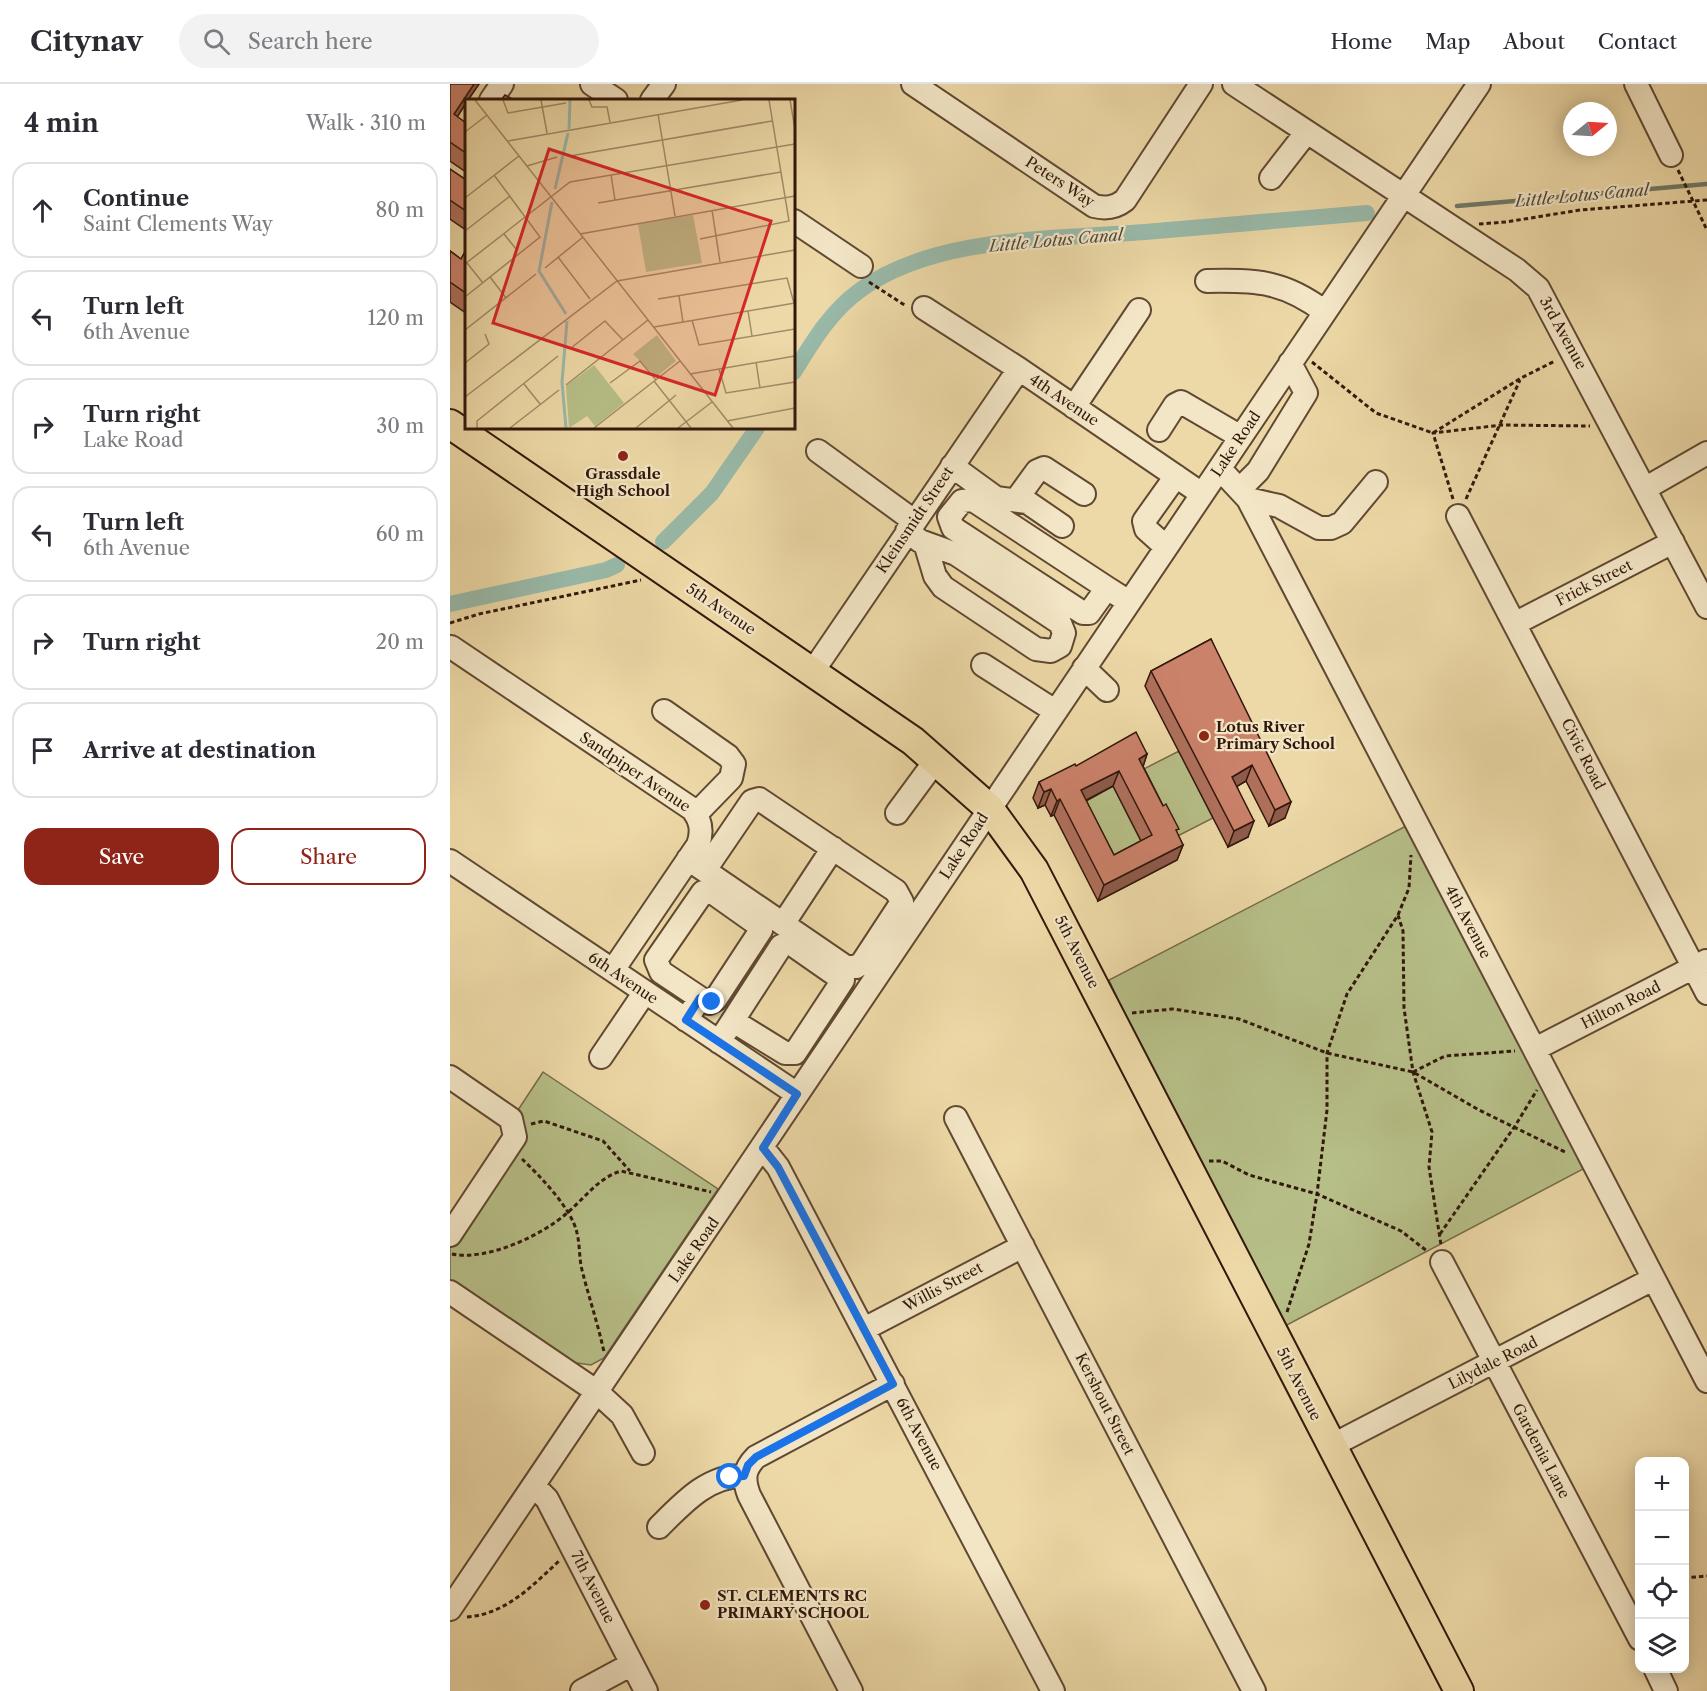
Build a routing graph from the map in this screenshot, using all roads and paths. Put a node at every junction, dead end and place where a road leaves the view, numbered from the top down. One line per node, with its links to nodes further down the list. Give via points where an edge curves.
1 (502, 84): 9 (street)
2 (592, 84): 10 (street)
3 (664, 84): 11 (street)
4 (912, 84): 5 (street, Peters Way, via 1101,208 1125,200)
5 (1201, 84)
6 (1234, 84): 12 (street, 3rd Avenue)
7 (1479, 84): 16 (street, Lake Road)
8 (1636, 84): 13 (street)
9 (492, 99)
10 (614, 99)
11 (653, 99)
12 (1306, 133): 15 (street); 16 (street, 3rd Avenue)
13 (1671, 155)
14 (1680, 177): 18 (path)
15 (1271, 178)
16 (1402, 197): 20 (street, 3rd Avenue); 27 (street, Lake Road)
17 (1707, 200): 18 (path)
18 (1692, 202): 20 (path); 21 (path)
19 (795, 221): 22 (street)
20 (1447, 225): 28 (street, 3rd Avenue, via 1539,288)
21 (1707, 230)
22 (861, 266)
23 (1207, 281): 27 (street, via 1252,280 1278,285)
24 (885, 293): 25 (path, via 915,312)
25 (924, 308): 30 (street, 4th Avenue)
26 (1139, 310): 32 (street)
27 (1325, 312): 29 (street, Lake Road)
28 (1574, 352): 31 (path); 35 (street, 3rd Avenue)
29 (1294, 357): 37 (path, via 1376,413); 38 (street, Lake Road); 48 (street, via 1306,393)
30 (1018, 369): 32 (street, 4th Avenue); 41 (street, Kleinsmidt Street)
31 (1521, 378): 34 (path); 37 (path)
32 (1074, 407): 43 (street, 4th Avenue)
33 (450, 424): 55 (main road, 5th Avenue, via 623,541)
34 (1502, 425): 35 (path); 37 (path); 50 (path)
35 (1613, 426): 45 (street, 3rd Avenue)
36 (1159, 430): 38 (street, via 1181,402)
37 (1433, 433): 50 (path)
38 (1240, 437): 42 (street, Lake Road)
39 (818, 451): 52 (street)
40 (1707, 453): 45 (street)
41 (951, 466): 49 (street, via 996,498); 52 (street, Kleinsmidt Street)
42 (1220, 468): 47 (street, Lake Road); 48 (street, 4th Avenue)
43 (1176, 476): 47 (street, 4th Avenue); 54 (street, via 1144,521 1146,529)
44 (1376, 482): 48 (street, via 1342,523 1331,528 1319,528 1279,506)
45 (1646, 488): 53 (street, 3rd Avenue)
46 (1084, 494): 49 (street, via 1044,468 1037,471)
47 (1202, 494): 54 (street, Lake Road)
48 (1244, 494): 87 (street, 4th Avenue)
49 (1016, 500): 51 (street, via 1027,502)
50 (1458, 516): 60 (street, Civic Road)
51 (1062, 526)
52 (915, 532): 52 (street, via 956,554 1060,623 1064,633 1060,646 1051,651 1036,649 943,587 934,576); 64 (street, Kleinsmidt Street)
53 (1673, 542): 58 (street, 3rd Avenue); 60 (street, Frick Street)
54 (1166, 547): 57 (street, Lake Road)
55 (656, 573): 59 (path, via 613,587); 64 (main road, 5th Avenue)
56 (1107, 588): 56 (street, via 973,500 962,501 949,517 953,528 1083,613 1089,613); 57 (street)
57 (1129, 602): 63 (street, Lake Road)
58 (1707, 607)
59 (450, 623)
60 (1516, 623): 78 (street, Civic Road)
61 (451, 647): 71 (street, Sandpiper Avenue)
62 (983, 665): 67 (street)
63 (1084, 668): 65 (street); 67 (street, Lake Road)
64 (813, 671): 68 (main road, 5th Avenue)
65 (1107, 690)
66 (664, 711): 71 (street, via 734,764 731,778)
67 (1055, 711): 69 (street, Lake Road)
68 (936, 760): 69 (main road, 5th Avenue); 70 (street)
69 (989, 808): 83 (main road, 5th Avenue, via 1034,870); 93 (street, Lake Road)
70 (897, 813)
71 (696, 814): 75 (street, Sandpiper Avenue, via 700,824)
72 (833, 848): 75 (street, via 755,799); 77 (street); 77 (street, via 901,895 901,905 860,965 846,967)
73 (1411, 853): 76 (path, via 1409,888)
74 (450, 861): 79 (street, 6th Avenue)
75 (697, 865): 77 (street); 79 (street, Sandpiper Avenue)
76 (1398, 915): 88 (path, via 1347,994); 90 (path, via 1403,931 1404,1008)
77 (783, 924)
78 (1700, 964): 81 (street, Civic Road); 87 (street, Hilton Road)
79 (613, 970): 80 (street, 6th Avenue)
80 (645, 992): 84 (street, 6th Avenue); 89 (street)
81 (1707, 993)
82 (700, 998): 82 (street, via 710,1003 715,1000 761,930 709,890 703,892 656,960 662,972); 84 (street)
83 (1110, 1016): 88 (path, via 1173,1009 1239,1019); 100 (main road, 5th Avenue)
84 (686, 1020): 86 (street, 6th Avenue)
85 (733, 1020): 85 (street, via 783,944 790,943 843,980 795,1053 785,1053); 86 (street)
86 (719, 1042): 93 (street, 6th Avenue)
87 (1534, 1049): 90 (path, via 1445,1056); 91 (street, 4th Avenue)
88 (1327, 1053): 90 (path); 101 (path, via 1327,1110)
89 (601, 1057)
90 (1413, 1072): 95 (path); 104 (path, via 1432,1132 1429,1167)
91 (1547, 1073): 95 (path); 98 (street, 4th Avenue)
92 (450, 1077): 96 (street, via 511,1119)
93 (797, 1094): 97 (street, Lake Road)
94 (956, 1118): 106 (street, Kershout Street)
95 (1515, 1126): 98 (path, via 1578,1159); 104 (path)
96 (512, 1137): 99 (path, via 544,1121 603,1141); 103 (path); 105 (street)
97 (763, 1148): 111 (street, 6th Avenue, via 778,1167); 117 (street, Lake Road)
98 (1589, 1153): 109 (street, 4th Avenue)
99 (631, 1171): 102 (path); 103 (path, via 609,1175)
100 (1189, 1172): 101 (path, via 1206,1161 1222,1161 1249,1175); 112 (main road, 5th Avenue)
101 (1317, 1194): 108 (path, via 1401,1231); 112 (path, via 1309,1244)
102 (716, 1196)
103 (568, 1213): 107 (path, via 521,1242 477,1254); 113 (path, via 577,1231 581,1268)
104 (1440, 1234): 108 (path)
105 (450, 1235)
106 (1023, 1246): 111 (street, Willis Street); 134 (street, Kershout Street)
107 (450, 1254)
108 (1442, 1262): 114 (street, Gardenia Lane)
109 (1653, 1279): 114 (street, Lilydale Road); 115 (street, 4th Avenue)
110 (450, 1292): 117 (street)
111 (864, 1329): 116 (street, 6th Avenue)
112 (1278, 1342): 118 (main road, 5th Avenue)
113 (607, 1356)
114 (1494, 1362): 118 (street, Lilydale Road); 127 (street, Gardenia Lane)
115 (1707, 1381)
116 (893, 1384): 120 (street, via 756,1457); 133 (street, 6th Avenue)
117 (596, 1391): 119 (street, via 622,1414); 121 (street, Lake Road)
118 (1331, 1446): 135 (main road, 5th Avenue)
119 (643, 1453)
120 (744, 1476): 122 (street, via 712,1482); 132 (street, via 749,1495)
121 (534, 1486): 126 (street, Lake Road); 128 (street, 7th Avenue, via 547,1499)
122 (658, 1527)
123 (566, 1556): 126 (path, via 515,1601 477,1617)
124 (1707, 1575): 125 (path)
125 (1689, 1577)
126 (453, 1614)
127 (1635, 1630)
128 (632, 1664): 130 (street); 131 (street, 7th Avenue)
129 (1657, 1673): 136 (street)
130 (582, 1691)
131 (646, 1691)
132 (851, 1691)
133 (1053, 1691)
134 (1254, 1691)
135 (1459, 1691)
136 (1666, 1691)

